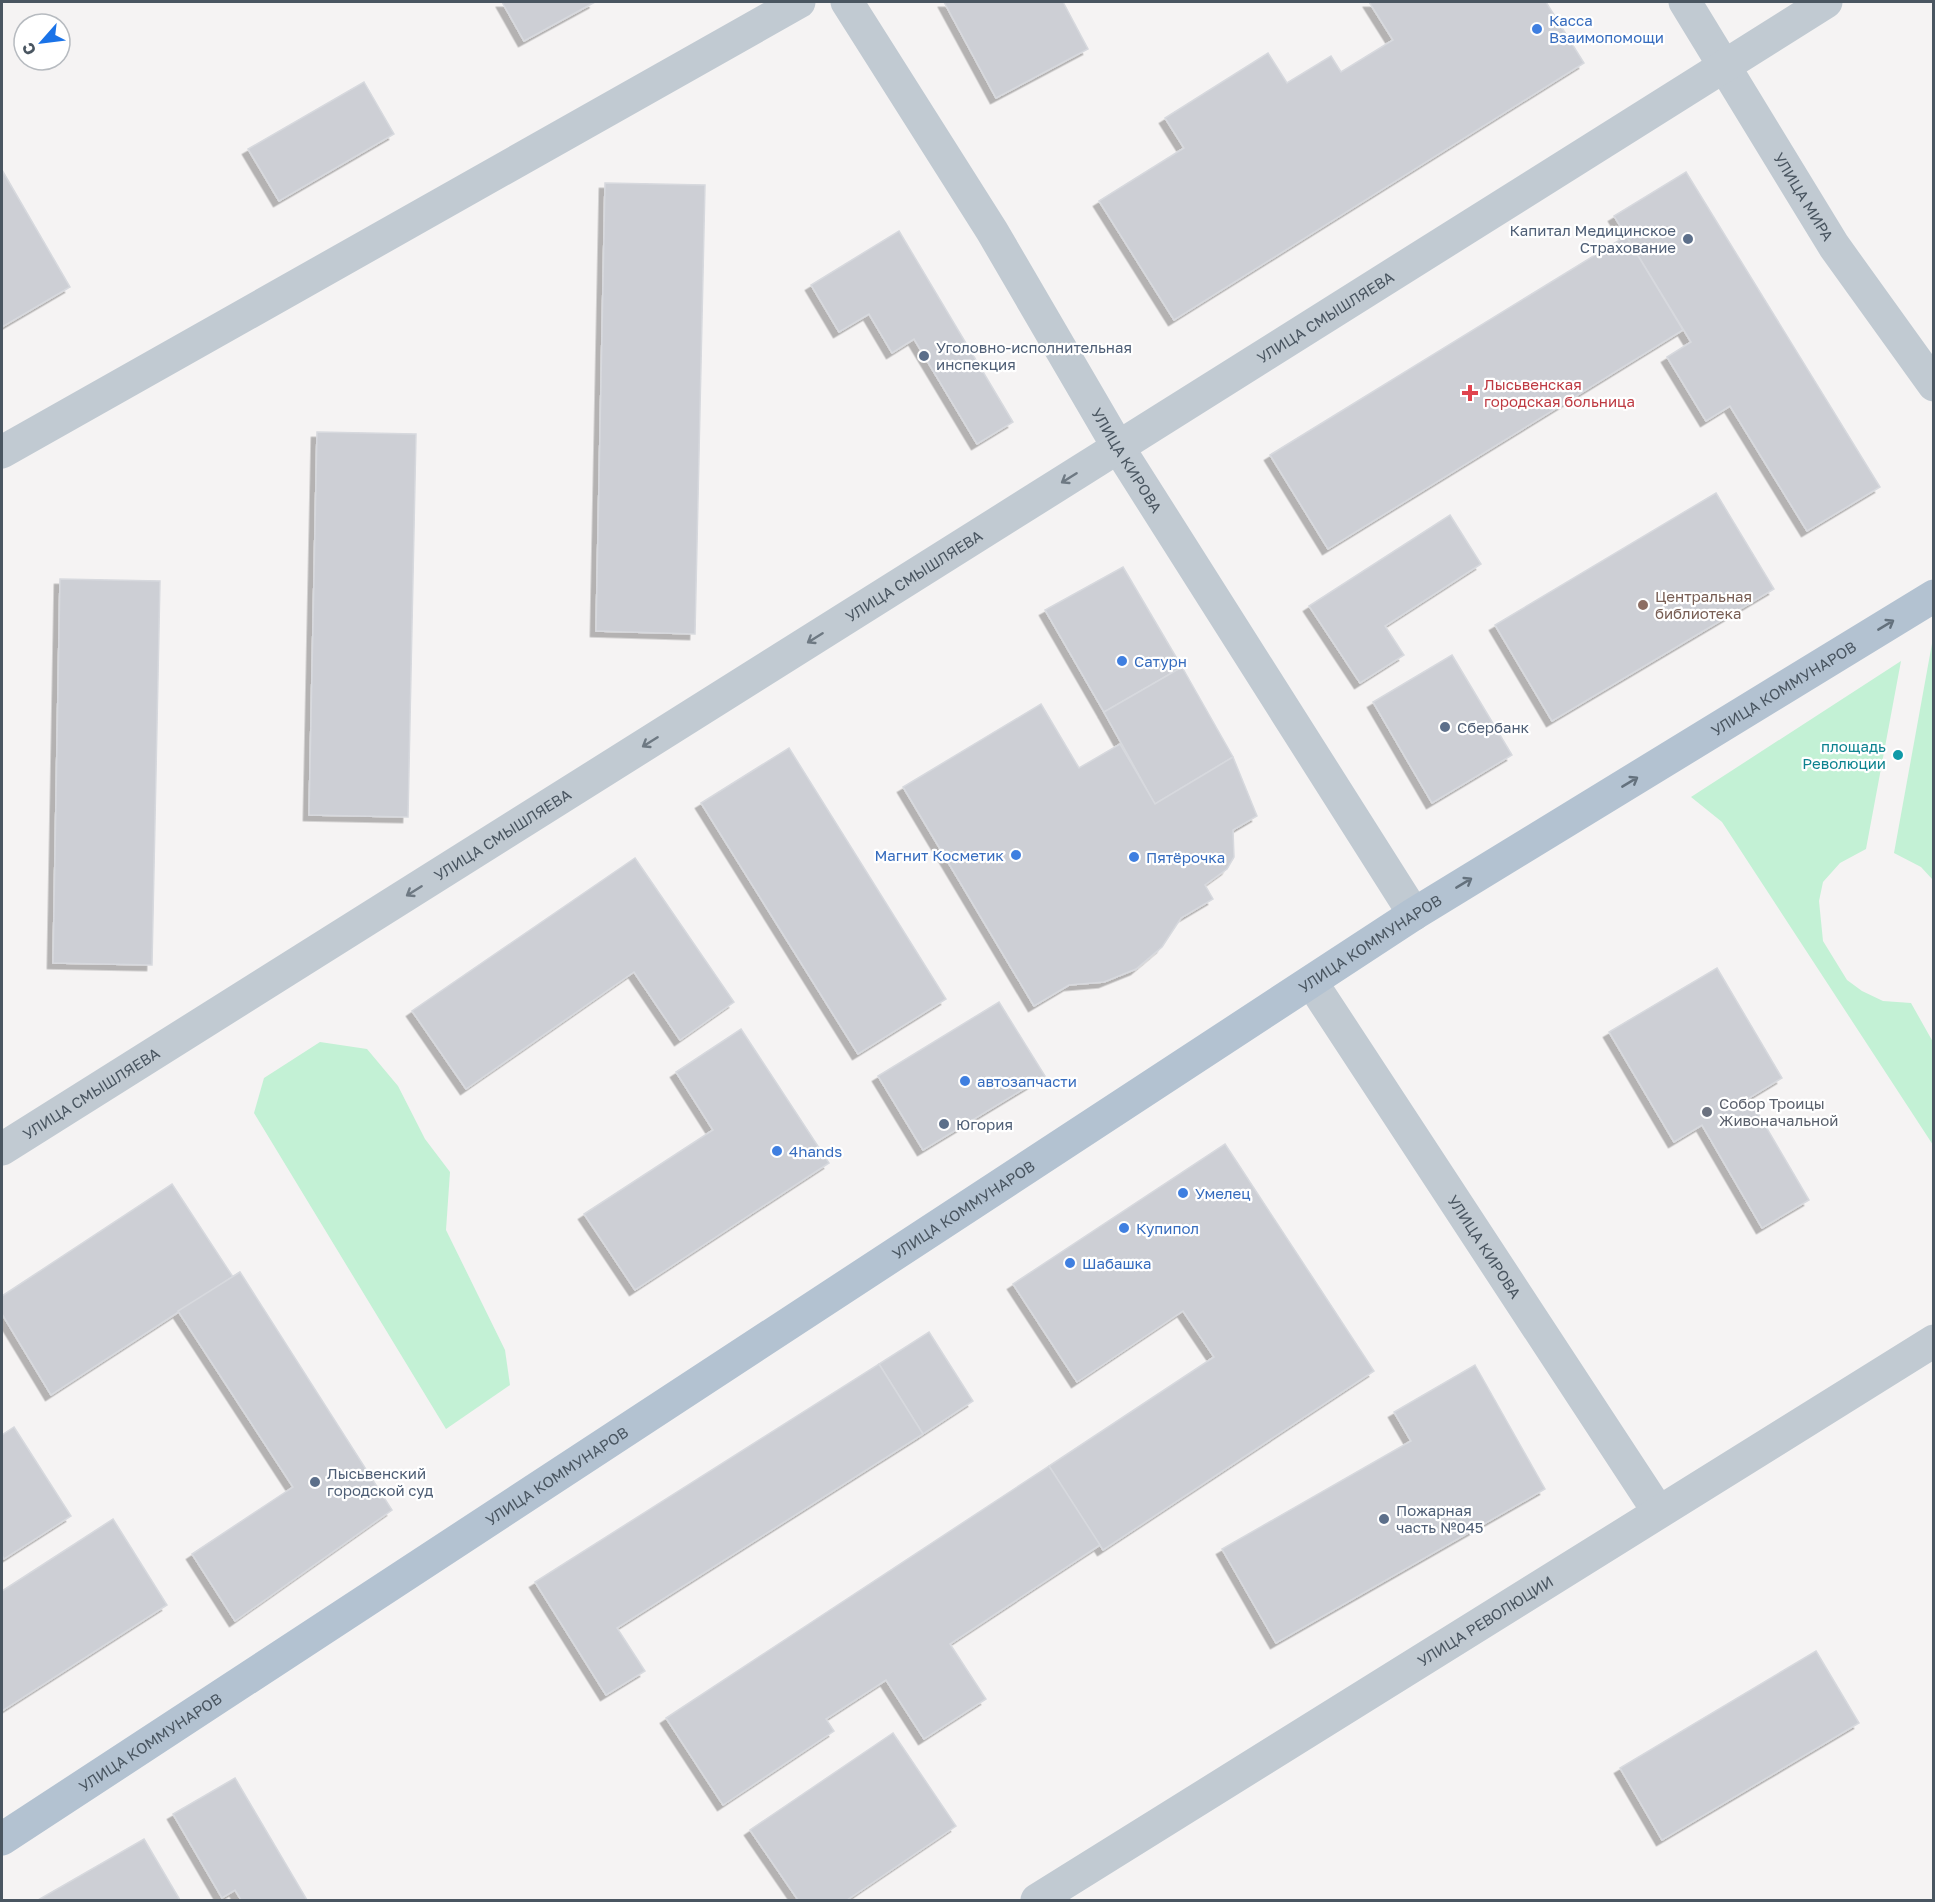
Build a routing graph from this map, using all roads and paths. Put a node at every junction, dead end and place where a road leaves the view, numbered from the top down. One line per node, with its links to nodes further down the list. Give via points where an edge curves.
1 (800, 2): 8 (street)
2 (847, 2): 7 (street, УЛИЦА КИРОВА, via 992,231)
3 (1685, 2): 5 (street, УЛИЦА МИРА)
4 (1826, 2): 5 (street, УЛИЦА СМЫШЛЯЕВА)
5 (1726, 66): 6 (street, УЛИЦА МИРА, via 1834,246); 7 (street, УЛИЦА СМЫШЛЯЕВА)
6 (1934, 385)
7 (1118, 447): 10 (street, УЛИЦА КИРОВА); 12 (street, УЛИЦА СМЫШЛЯЕВА, one-way to 12)
8 (2, 452)
9 (1934, 596): 10 (main road, УЛИЦА КОММУНАРОВ, one-way to 9)
10 (1414, 914): 11 (main road, УЛИЦА КОММУНАРОВ)
11 (1311, 983): 14 (street, УЛИЦА КИРОВА); 15 (main road, УЛИЦА КОММУНАРОВ)
12 (2, 1149)
13 (1934, 1341): 14 (street, УЛИЦА РЕВОЛЮЦИИ)
14 (1658, 1510): 16 (street, УЛИЦА РЕВОЛЮЦИИ)
15 (2, 1839)
16 (1037, 1900)

